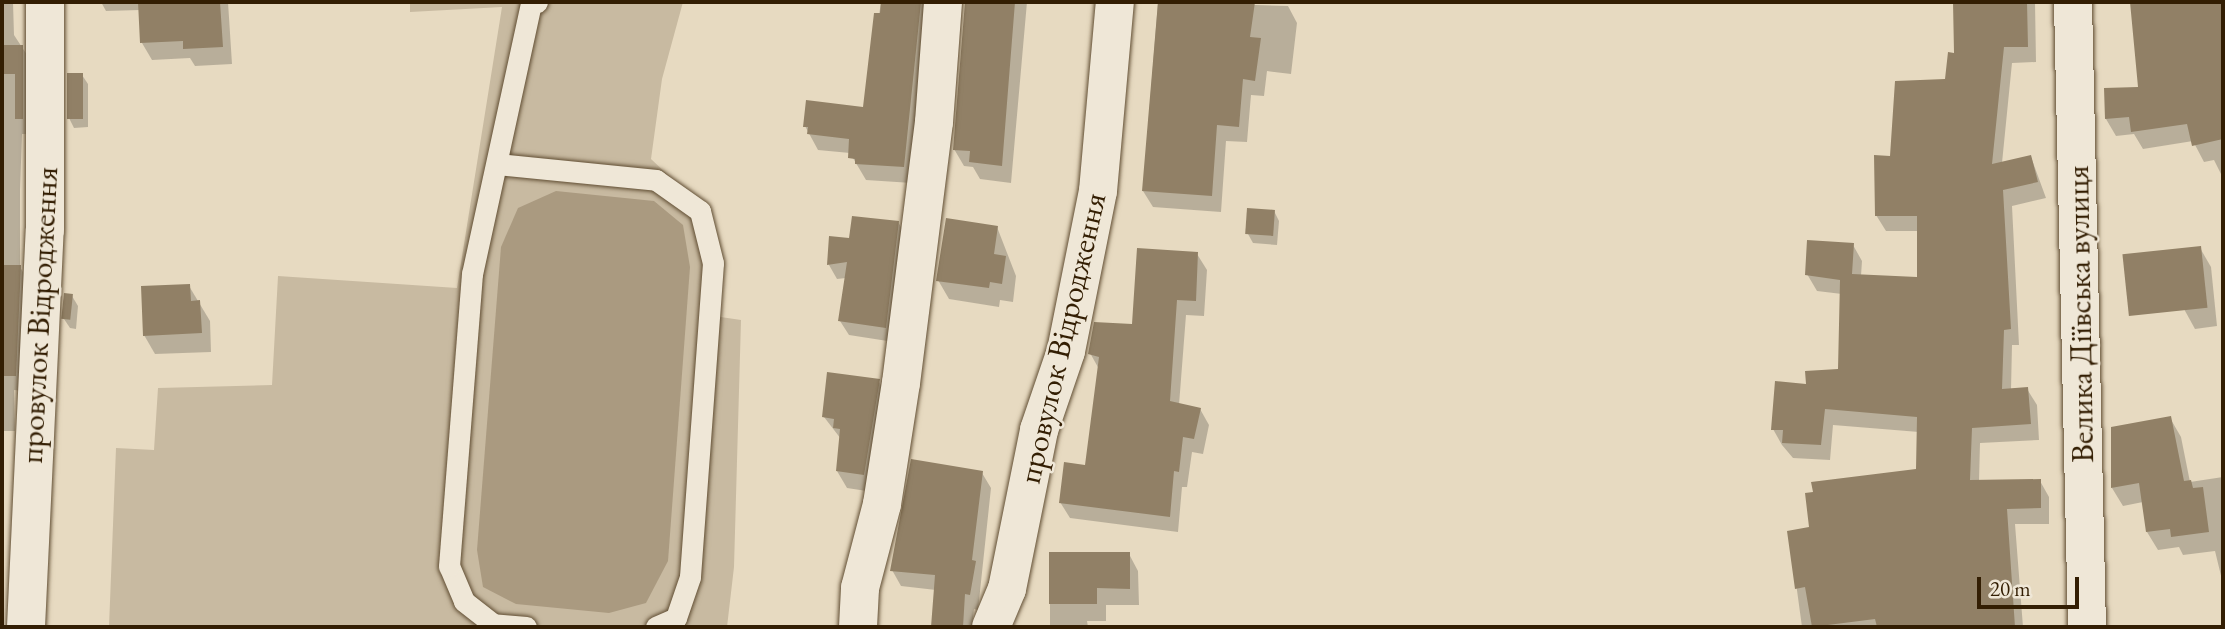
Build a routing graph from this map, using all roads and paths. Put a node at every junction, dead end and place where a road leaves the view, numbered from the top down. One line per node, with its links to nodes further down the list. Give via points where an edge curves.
1 (45, 2): 7 (street, провулок Відродження, via 46,230)
2 (537, 2): 6 (lane, via 531,3)
3 (943, 2): 10 (street, via 934,122 905,358 883,504 860,588)
4 (1115, 2): 11 (street, провулок Відродження, via 1098,191 1066,351 1039,429 1007,589)
5 (2073, 2): 12 (street, Велика Діївська вулиця)
6 (497, 164): 8 (lane, via 472,274 449,566 464,601 493,624); 9 (lane, via 656,180 700,211 713,263 690,577 676,618)
7 (26, 627)
8 (526, 627)
9 (656, 627)
10 (858, 627)
11 (991, 627)
12 (2087, 627)

